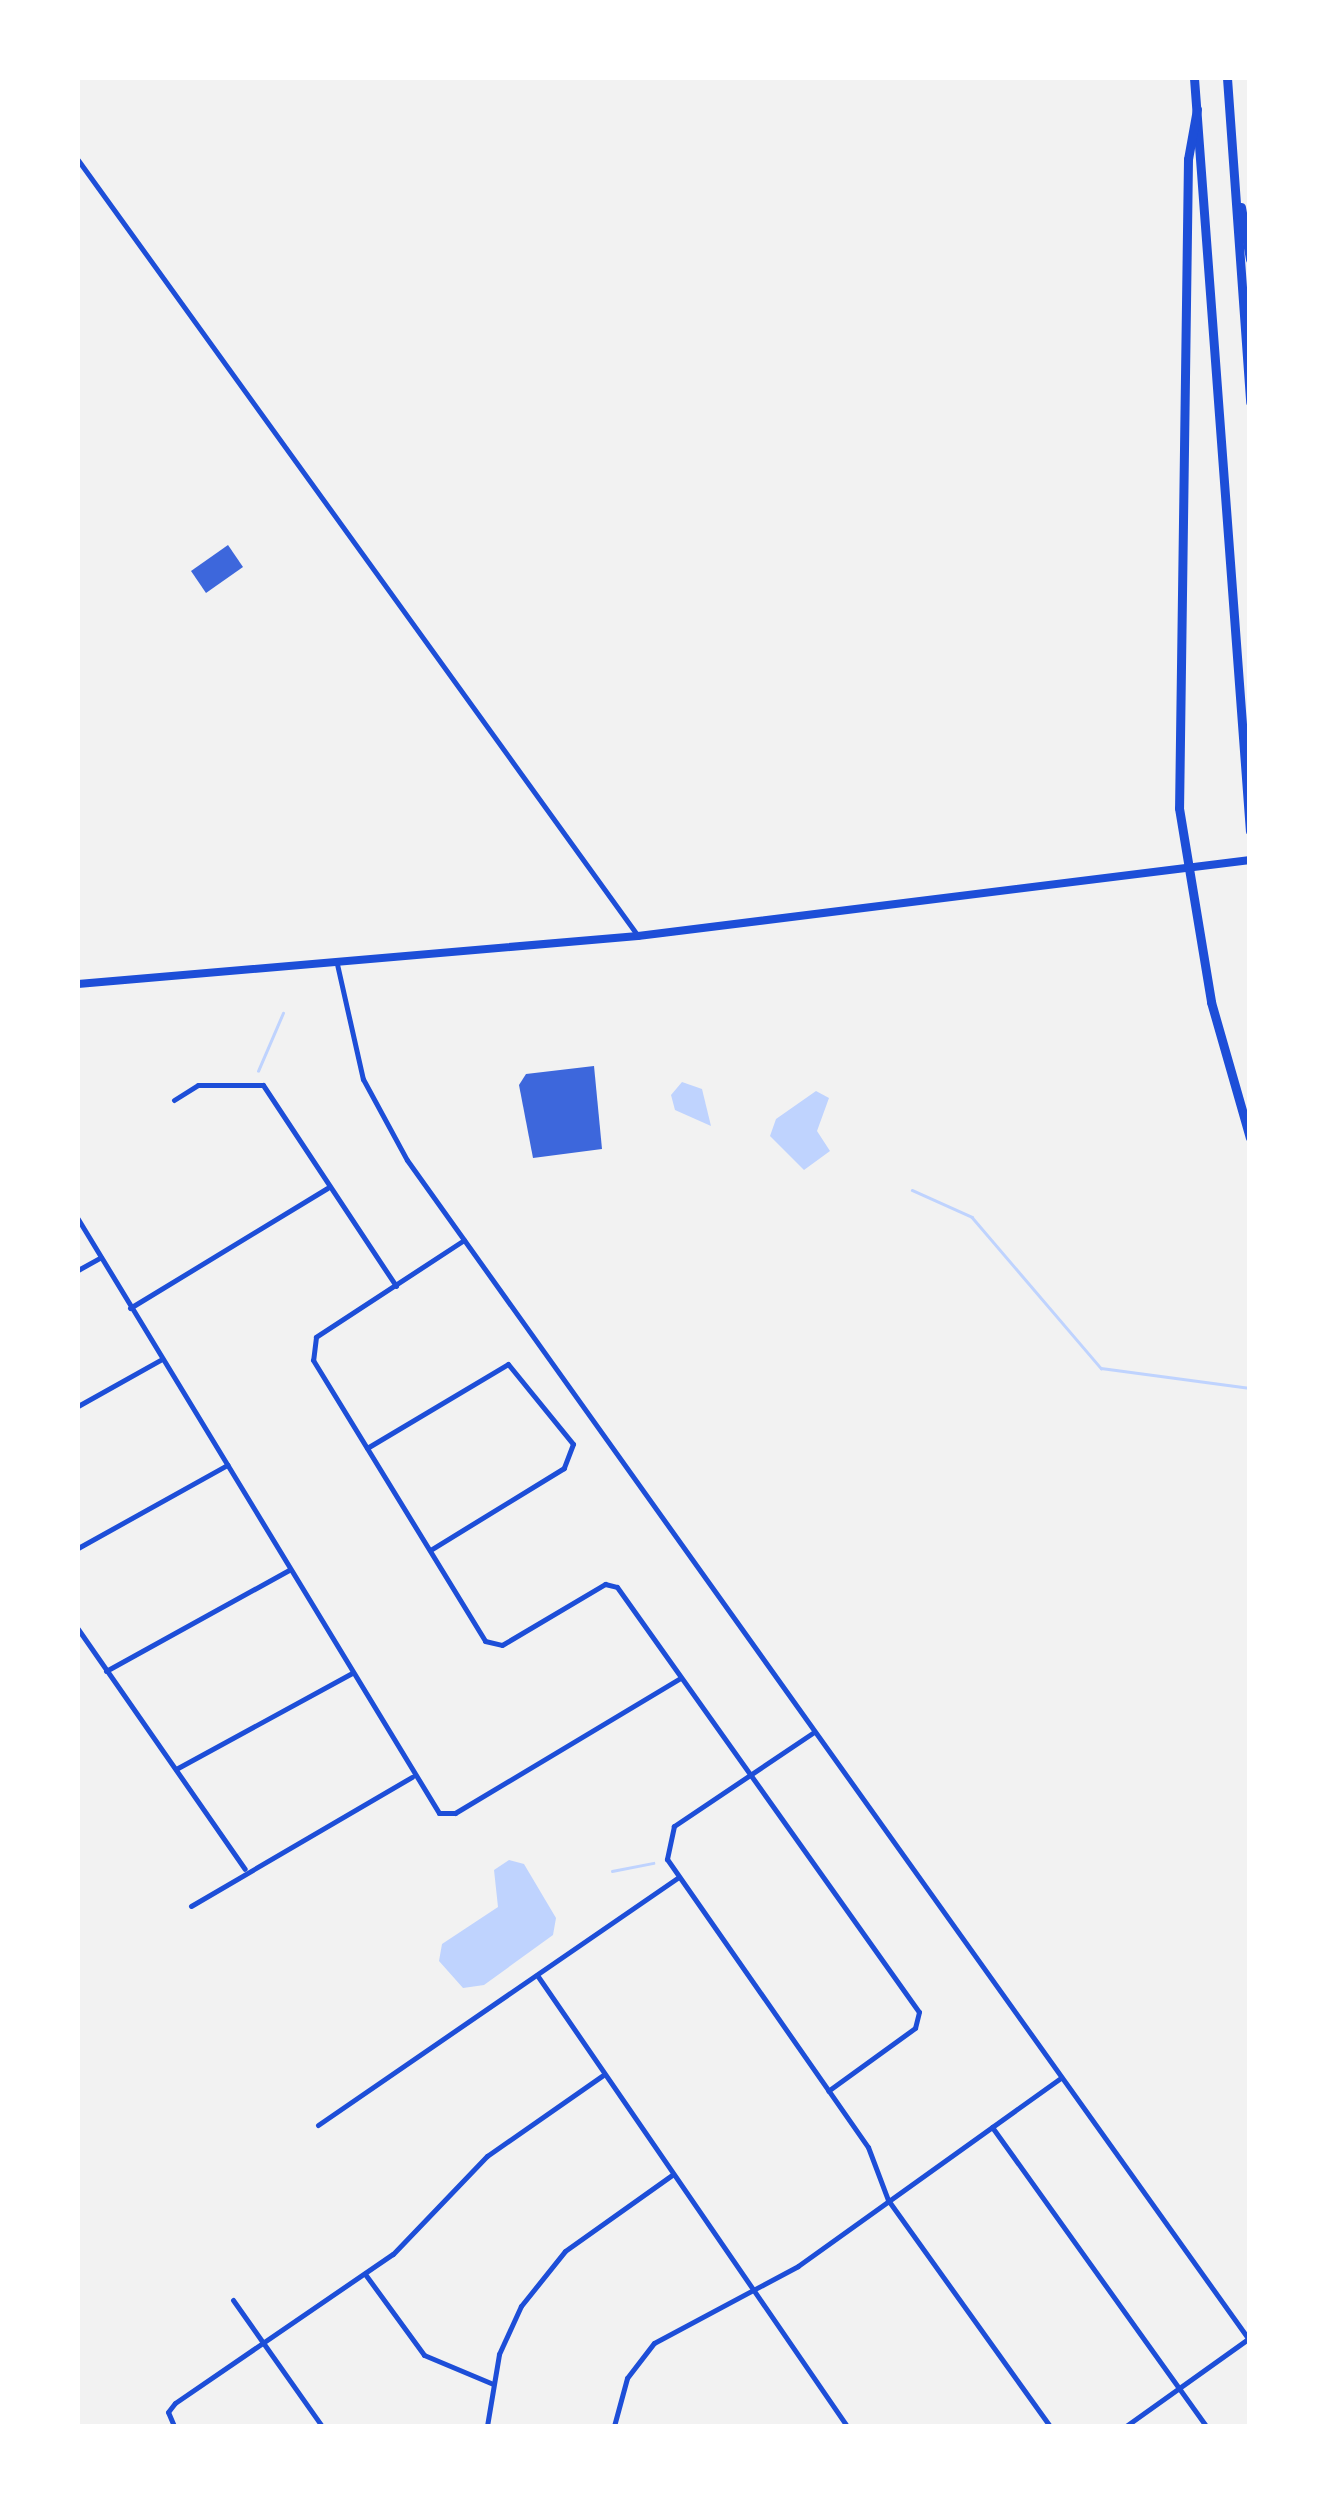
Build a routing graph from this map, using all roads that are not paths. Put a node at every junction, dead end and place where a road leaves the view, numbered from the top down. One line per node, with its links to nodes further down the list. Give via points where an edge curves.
1 (1194, 78): 3 (highway)
2 (1227, 78): 4 (highway)
3 (1196, 110): 8 (highway); 10 (highway, via 1188,159 1178,787)
4 (1232, 144): 6 (highway); 7 (highway)
5 (78, 160): 11 (street)
6 (1250, 258)
7 (1250, 402)
8 (1250, 831)
9 (1250, 860): 10 (main road)
10 (1186, 870): 11 (main road); 15 (highway)
11 (638, 936): 12 (main road)
12 (337, 964): 13 (main road); 18 (street, via 370,1095)
13 (78, 984)
14 (174, 1100): 16 (street, via 198,1085 257,1081)
15 (1250, 1138)
16 (327, 1188): 21 (street); 22 (street)
17 (78, 1219): 19 (street)
18 (464, 1240): 21 (street); 34 (street)
19 (100, 1257): 20 (street); 22 (street)
20 (78, 1270)
21 (396, 1286): 25 (street, via 310,1346)
22 (130, 1308): 23 (street)
23 (162, 1359): 24 (street); 26 (street)
24 (78, 1406)
25 (367, 1448): 28 (street); 28 (street, via 511,1364 574,1452 564,1468)
26 (227, 1465): 27 (street); 29 (street)
27 (78, 1548)
28 (430, 1550): 33 (street, via 492,1645 610,1583)
29 (289, 1570): 31 (street); 32 (street)
30 (78, 1629): 31 (street)
31 (106, 1670): 35 (street)
32 (352, 1673): 35 (street); 36 (street)
33 (681, 1678): 36 (street, via 443,1815); 37 (street)
34 (814, 1732): 37 (street); 43 (street)
35 (176, 1769): 38 (street)
36 (414, 1776): 38 (street)
37 (753, 1777): 39 (street, via 674,1826 666,1851); 44 (street, via 920,2022)
38 (244, 1868): 40 (street)
39 (677, 1878): 41 (street); 44 (street)
40 (190, 1906)
41 (537, 1975): 42 (street); 45 (street)
42 (603, 2075): 47 (street); 49 (street, via 487,2156)
43 (1061, 2078): 46 (street); 52 (street)
44 (828, 2090): 48 (street, via 872,2153)
45 (318, 2126)
46 (992, 2127): 48 (street); 55 (street)
47 (672, 2175): 50 (street); 54 (street, via 546,2272 521,2306)
48 (888, 2200): 50 (street); 61 (street)
49 (365, 2274): 53 (street); 54 (street, via 424,2355)
50 (751, 2288): 59 (street, via 644,2352); 60 (street)
51 (233, 2300): 53 (street)
52 (1249, 2340): 55 (street)
53 (264, 2343): 56 (street, via 168,2412); 57 (street)
54 (493, 2384): 58 (street)
55 (1179, 2389): 62 (street); 63 (street)
56 (174, 2426)
57 (322, 2426)
58 (486, 2426)
59 (614, 2426)
60 (847, 2426)
61 (1050, 2426)
62 (1126, 2426)
63 (1206, 2426)

